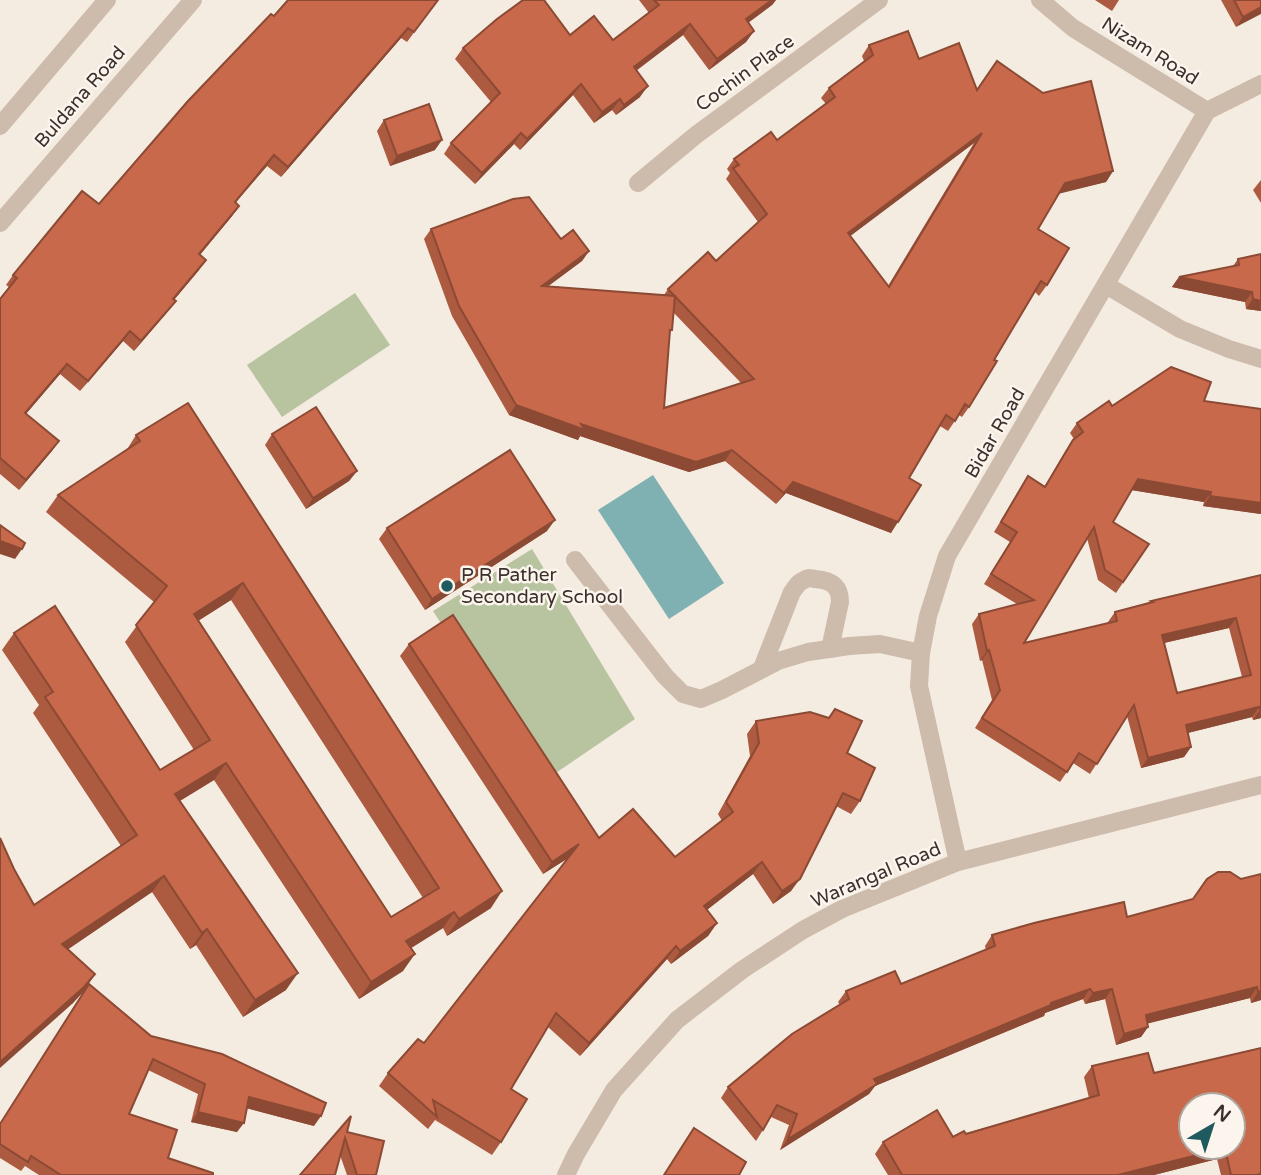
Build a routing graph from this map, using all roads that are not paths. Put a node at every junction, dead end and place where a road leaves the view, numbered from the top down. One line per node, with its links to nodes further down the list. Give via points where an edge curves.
1 (107, 0): 7 (street)
2 (193, 0): 9 (street, Buldana Road)
3 (879, 0): 8 (street, Cochin Place)
4 (1040, 0): 6 (street, Nizam Road, via 1073,28)
5 (1261, 84): 6 (street)
6 (1207, 111): 10 (street, Bidar Road)
7 (0, 126)
8 (638, 183)
9 (0, 223)
10 (1106, 285): 11 (street, via 1180,328); 14 (street, Bidar Road, via 947,556)
11 (1261, 359)
12 (575, 560): 15 (street, via 683,694 701,699)
13 (830, 649): 14 (street, via 880,644); 15 (street); 15 (street, via 840,595 827,579 807,578 792,592)
14 (921, 653): 17 (street, Bidar Road, via 919,686)
15 (762, 668)
16 (1261, 785): 17 (street, Warangal Road)
17 (958, 862): 18 (street, Warangal Road, via 842,909 803,930 677,1020 614,1090)
18 (566, 1175)

